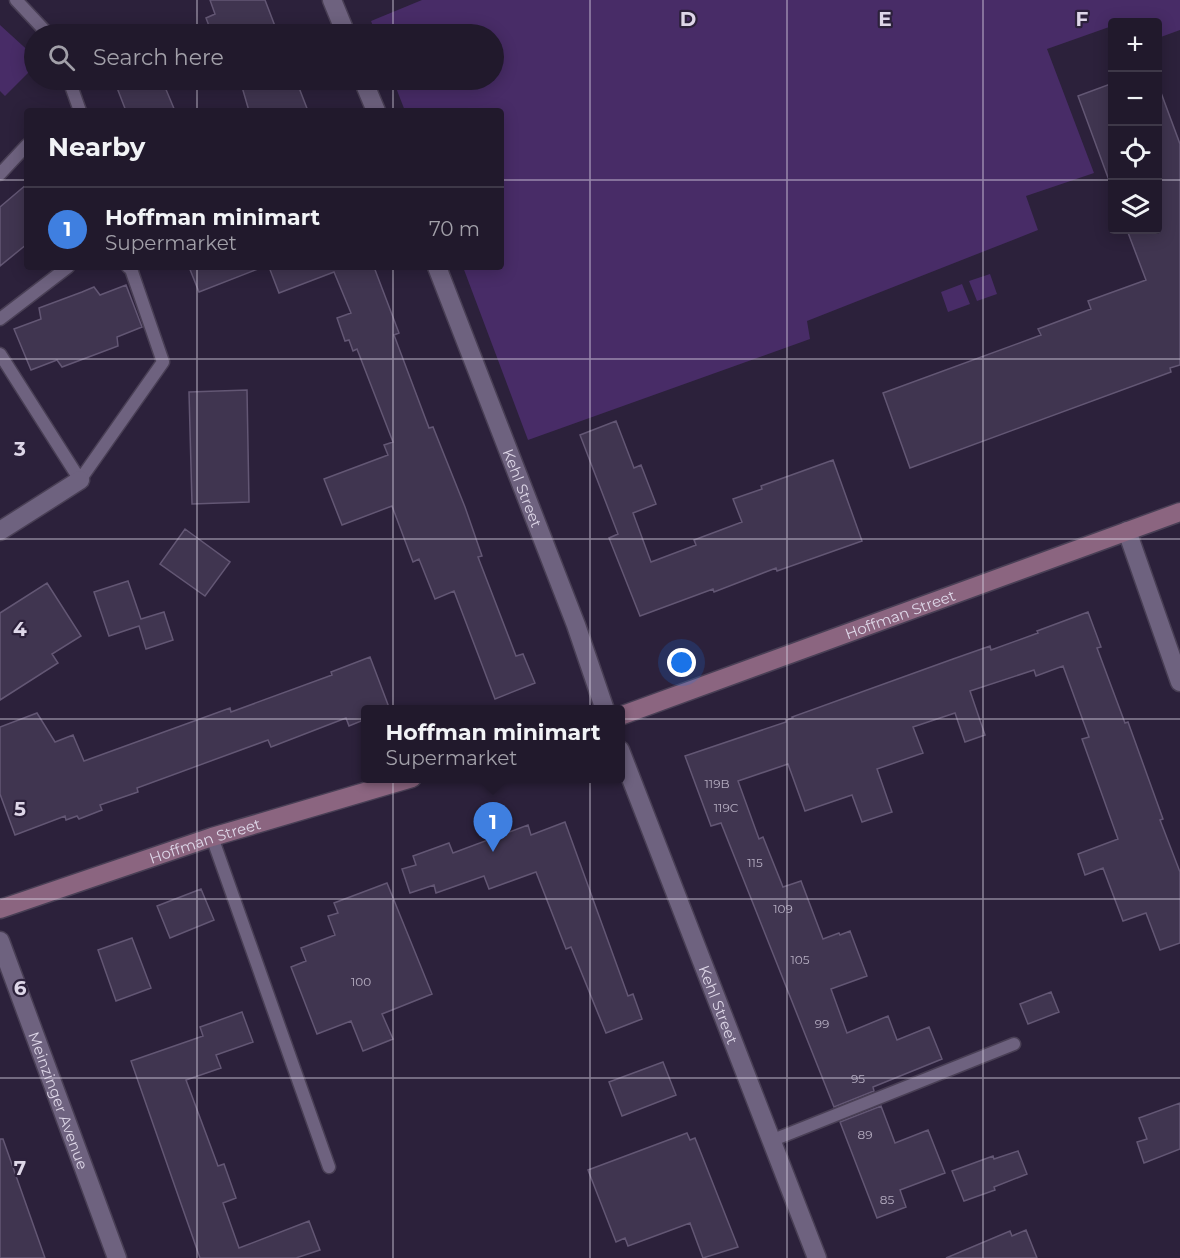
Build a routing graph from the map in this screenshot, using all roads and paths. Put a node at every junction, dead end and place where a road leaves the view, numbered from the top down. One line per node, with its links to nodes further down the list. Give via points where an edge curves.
1 (16, 0): 3 (lane)
2 (332, 0): 4 (street)
3 (39, 24)
4 (342, 24)
5 (72, 90): 7 (lane)
6 (367, 90): 8 (street)
7 (77, 108)
8 (375, 108)
9 (24, 148): 10 (lane)
10 (0, 174)
11 (64, 270): 14 (lane)
12 (131, 270): 16 (lane, via 163,362)
13 (437, 270): 21 (street, Kehl Street, via 576,625)
14 (0, 319)
15 (0, 354): 16 (lane)
16 (80, 480): 18 (street)
17 (1180, 512): 19 (street, Hoffman Street)
18 (0, 531)
19 (1127, 531): 20 (street); 22 (street, Hoffman Street)
20 (1180, 682)
21 (603, 705)
22 (625, 715)
23 (625, 760): 29 (street, Kehl Street)
24 (395, 783): 25 (street, Hoffman Street)
25 (212, 837): 26 (street, Hoffman Street); 30 (lane)
26 (0, 909)
27 (0, 941): 31 (street, Meinzinger Avenue)
28 (1014, 1044): 29 (lane)
29 (772, 1140): 32 (street, Kehl Street)
30 (328, 1167)
31 (117, 1258)
32 (817, 1258)

